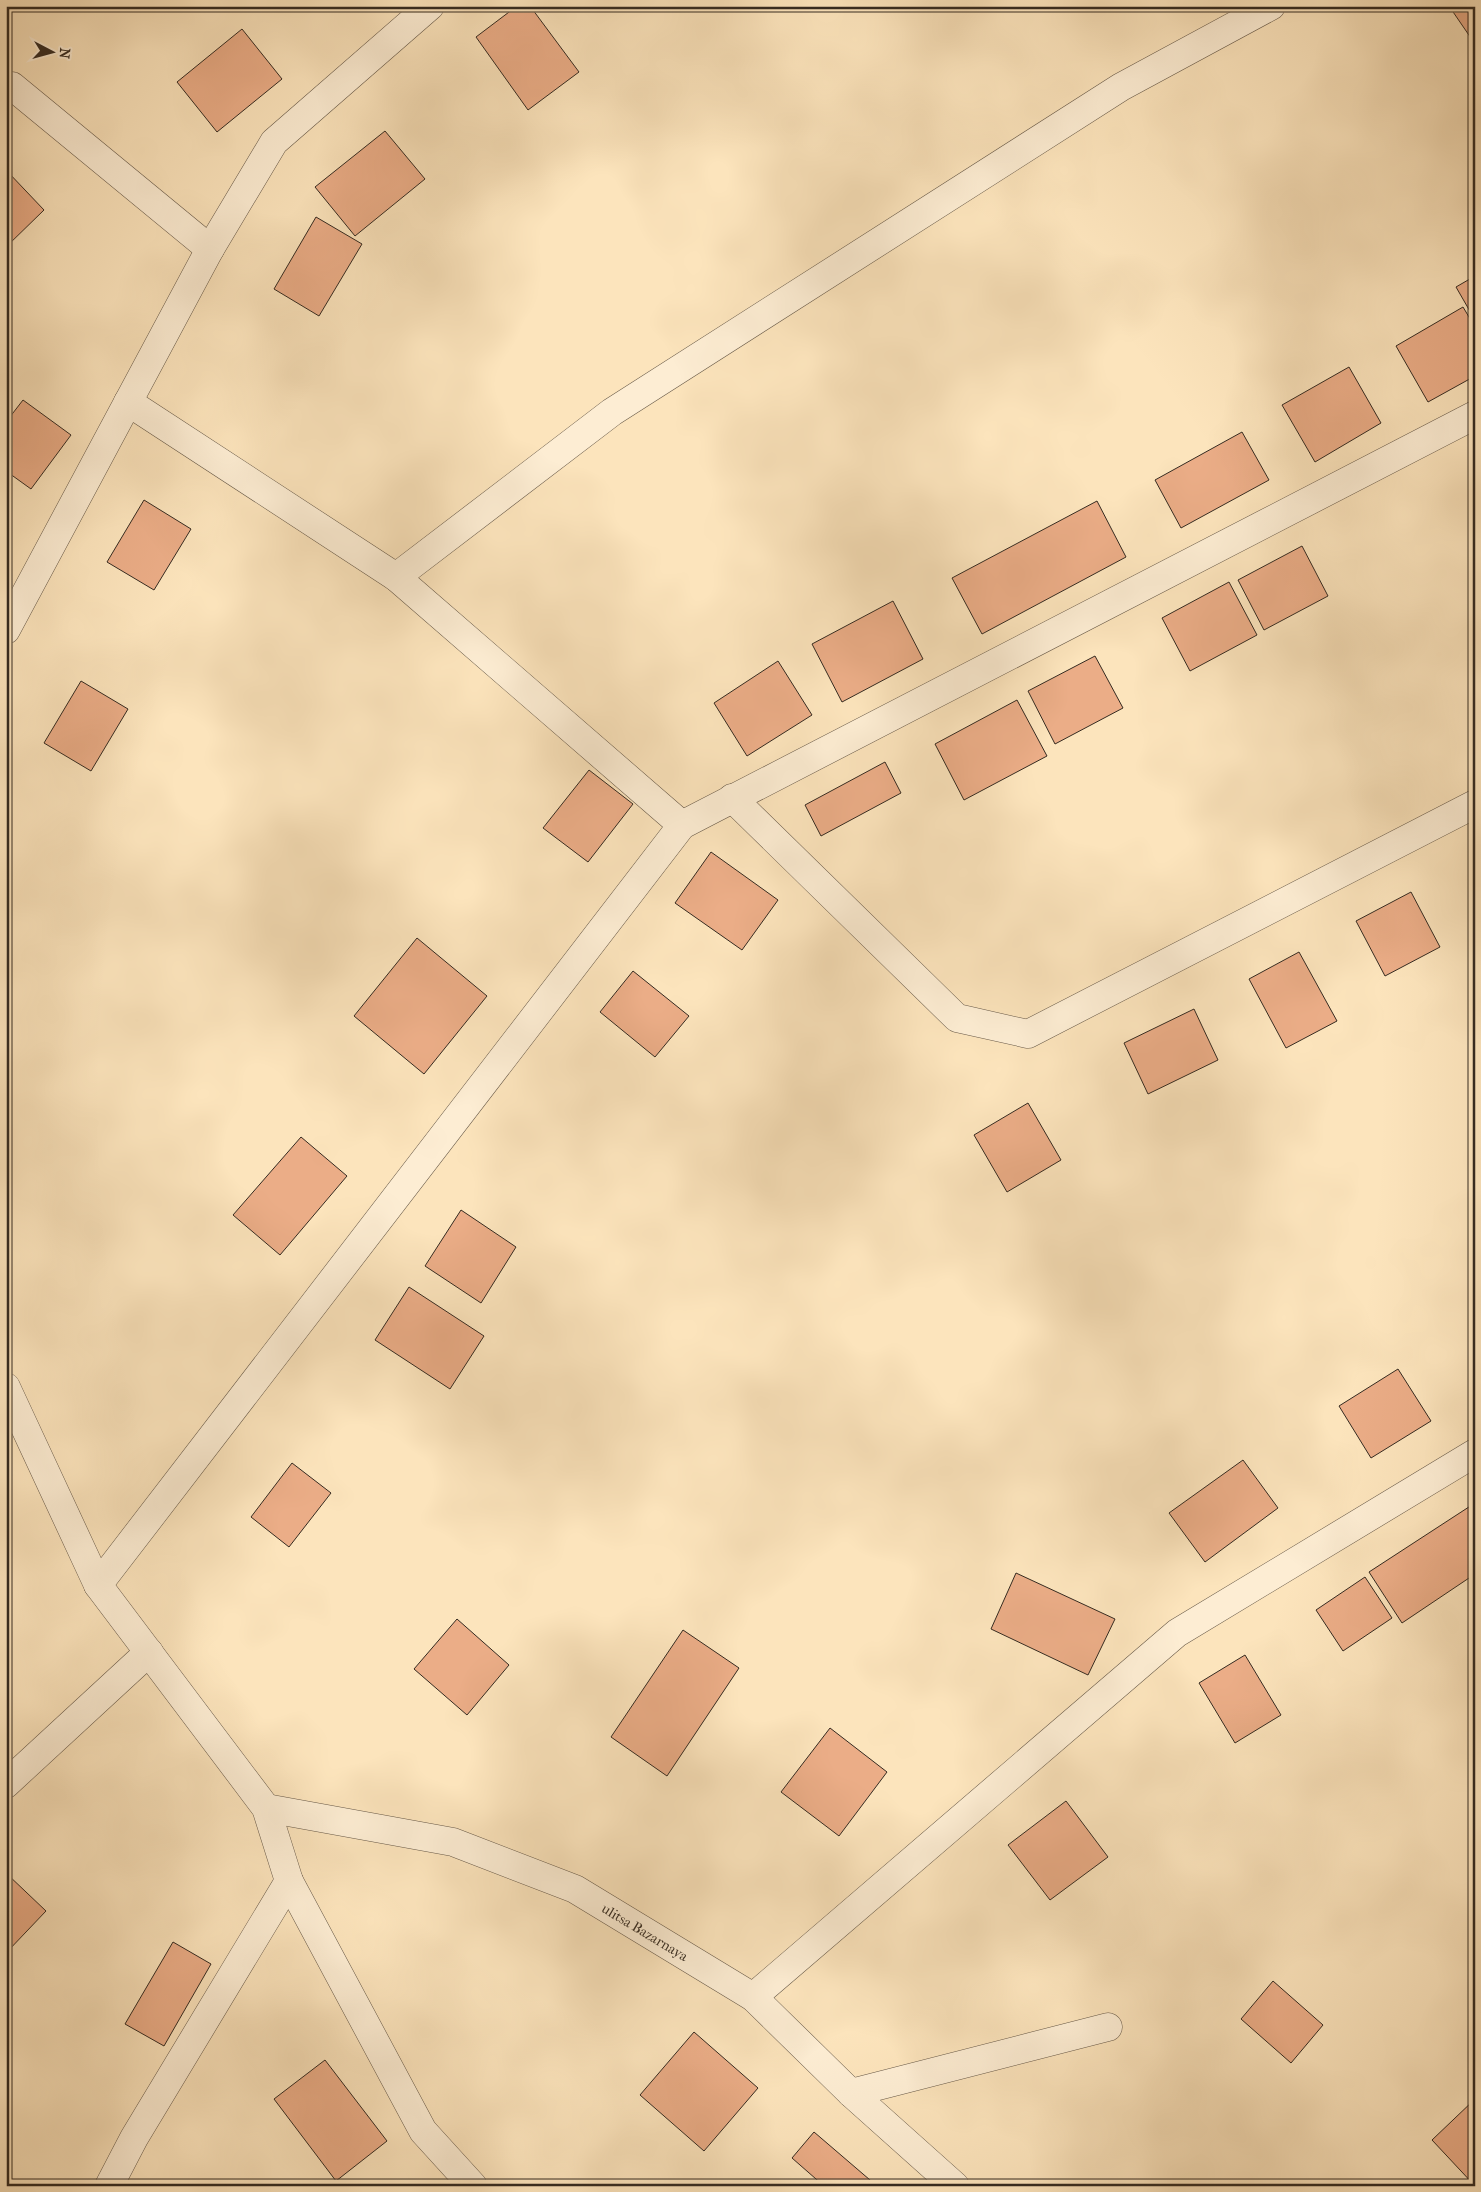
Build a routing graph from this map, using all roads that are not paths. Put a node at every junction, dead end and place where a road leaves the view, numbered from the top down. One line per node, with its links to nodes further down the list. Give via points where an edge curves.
1 (430, 6): 4 (street, via 274,142)
2 (1271, 6): 7 (street, via 1122,88 612,412)
3 (12, 86): 4 (street)
4 (210, 249): 5 (street)
5 (128, 402): 7 (street); 8 (street)
6 (1475, 415): 9 (street)
7 (396, 577): 11 (street)
8 (6, 630)
9 (732, 798): 10 (street, via 957,1018 1028,1034); 11 (street)
10 (1475, 804)
11 (682, 825): 14 (street)
12 (6, 1387): 14 (street)
13 (1475, 1453): 19 (street, via 1176,1633)
14 (98, 1585): 15 (street)
15 (149, 1652): 16 (street); 17 (street)
16 (6, 1784)
17 (266, 1808): 18 (street); 19 (street, ulitsa Bazarnaya, via 453,1842 575,1889)
18 (289, 1881): 22 (street, via 134,2138); 23 (street, via 423,2131)
19 (753, 1997): 21 (street, ulitsa Bazarnaya)
20 (1108, 2027): 21 (street)
21 (851, 2093): 24 (street, ulitsa Bazarnaya)
22 (109, 2186)
23 (473, 2186)
24 (955, 2186)

